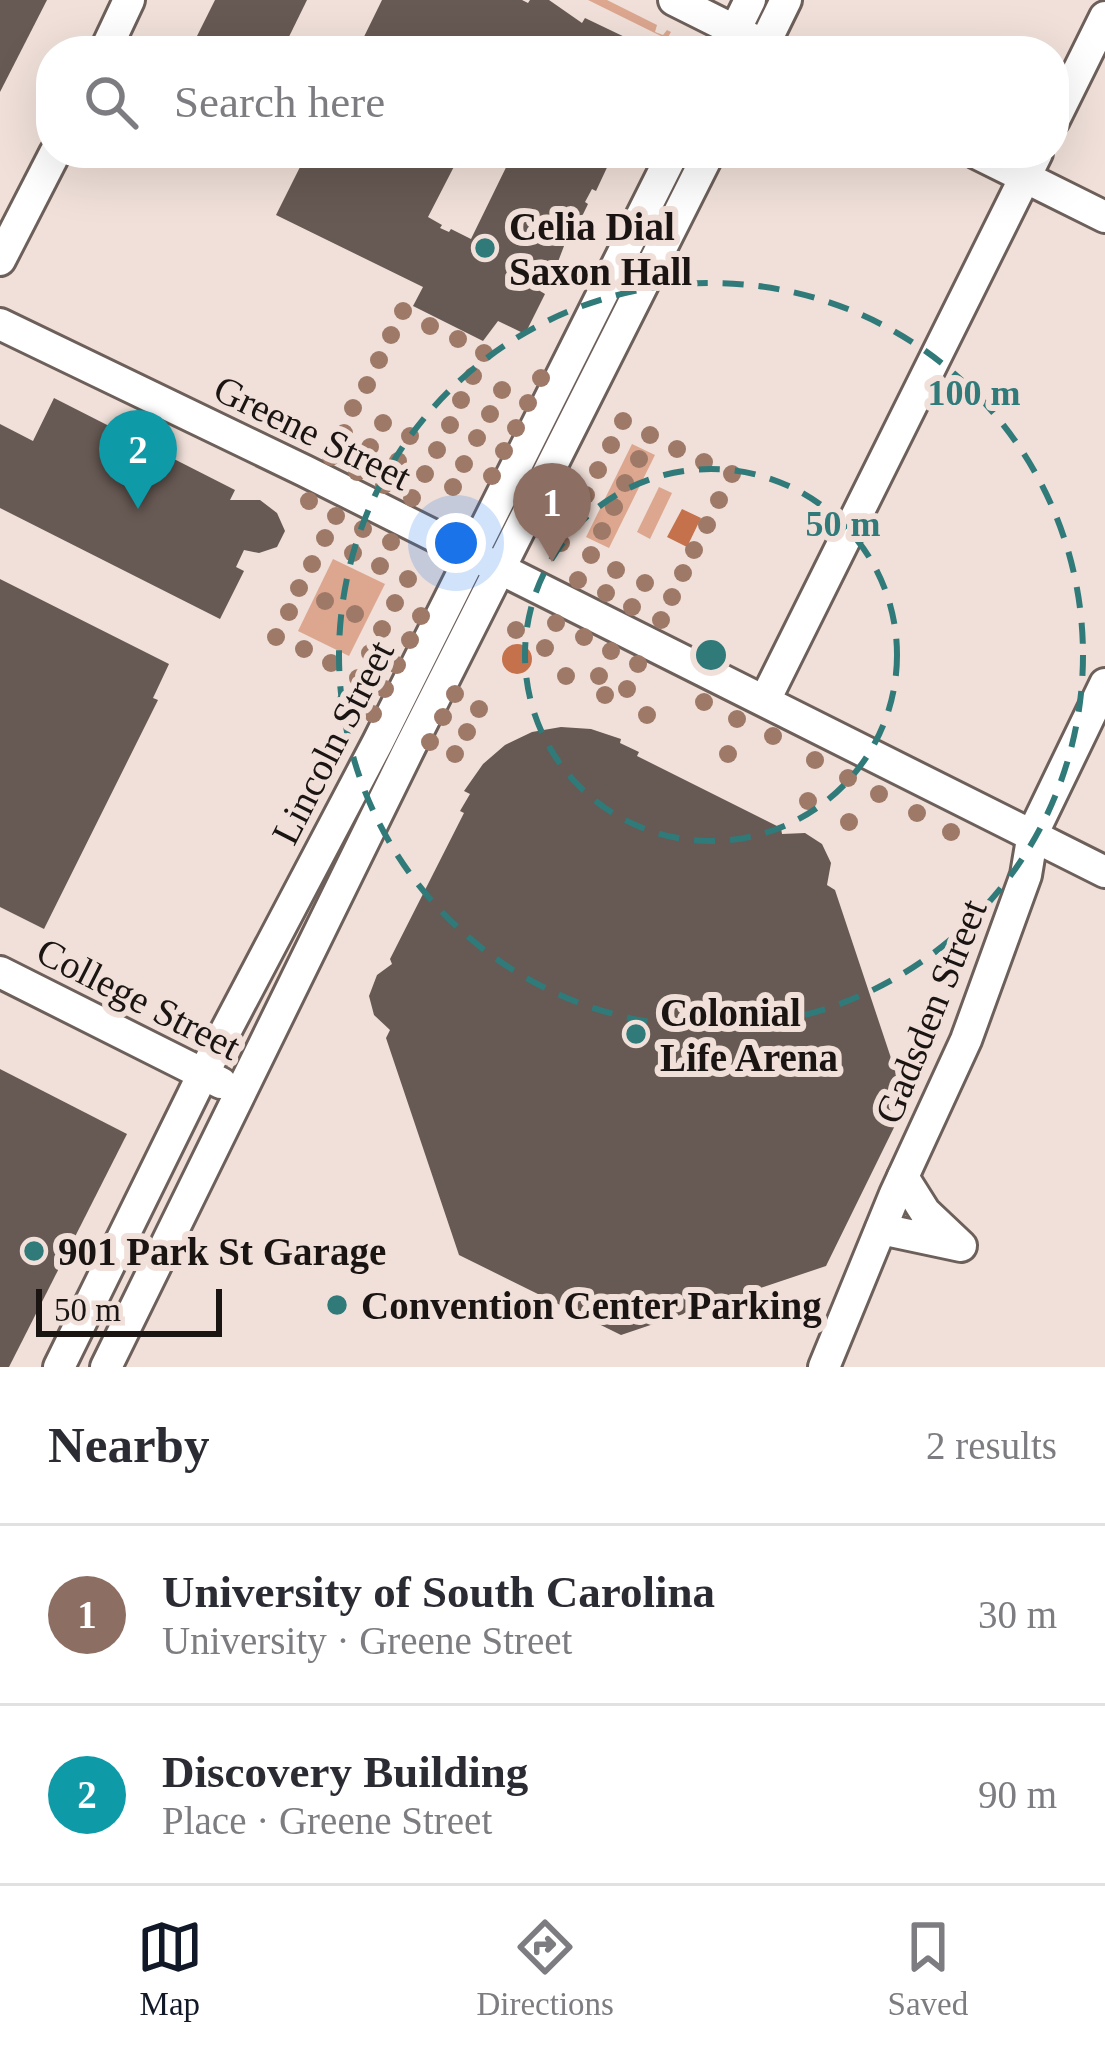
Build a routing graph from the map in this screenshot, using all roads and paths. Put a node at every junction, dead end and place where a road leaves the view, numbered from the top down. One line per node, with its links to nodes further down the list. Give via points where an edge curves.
1 (129, 0): 6 (street)
2 (674, 0): 7 (street)
3 (750, 0): 8 (street)
4 (786, 0): 9 (street)
5 (1105, 17): 10 (street)
6 (112, 36)
7 (723, 36)
8 (732, 36)
9 (772, 36)
10 (1069, 89)
11 (48, 168): 17 (street)
12 (665, 168): 19 (street, Lincoln Street)
13 (701, 168): 20 (street, Lincoln Street)
14 (1030, 168): 22 (street)
15 (1034, 168): 16 (street)
16 (1105, 217)
17 (0, 260)
18 (0, 324): 19 (street, Greene Street)
19 (472, 554): 20 (street, Greene Street); 26 (street, Lincoln Street)
20 (500, 568): 22 (street, Greene Street); 27 (street, Lincoln Street)
21 (1105, 684): 23 (street, Gadsden Street)
22 (765, 700): 23 (street, Greene Street)
23 (1033, 833): 24 (street, Greene Street); 28 (street, Gadsden Street, via 1026,875 966,1040)
24 (1105, 872)
25 (0, 973): 26 (street, College Street)
26 (203, 1074): 27 (street, College Street); 30 (street, Lincoln Street)
27 (242, 1094): 31 (street, Lincoln Street)
28 (903, 1177): 29 (street, Gadsden Street); 29 (street, via 961,1246)
29 (881, 1229): 32 (street, Gadsden Street)
30 (59, 1367)
31 (106, 1367)
32 (824, 1367)

